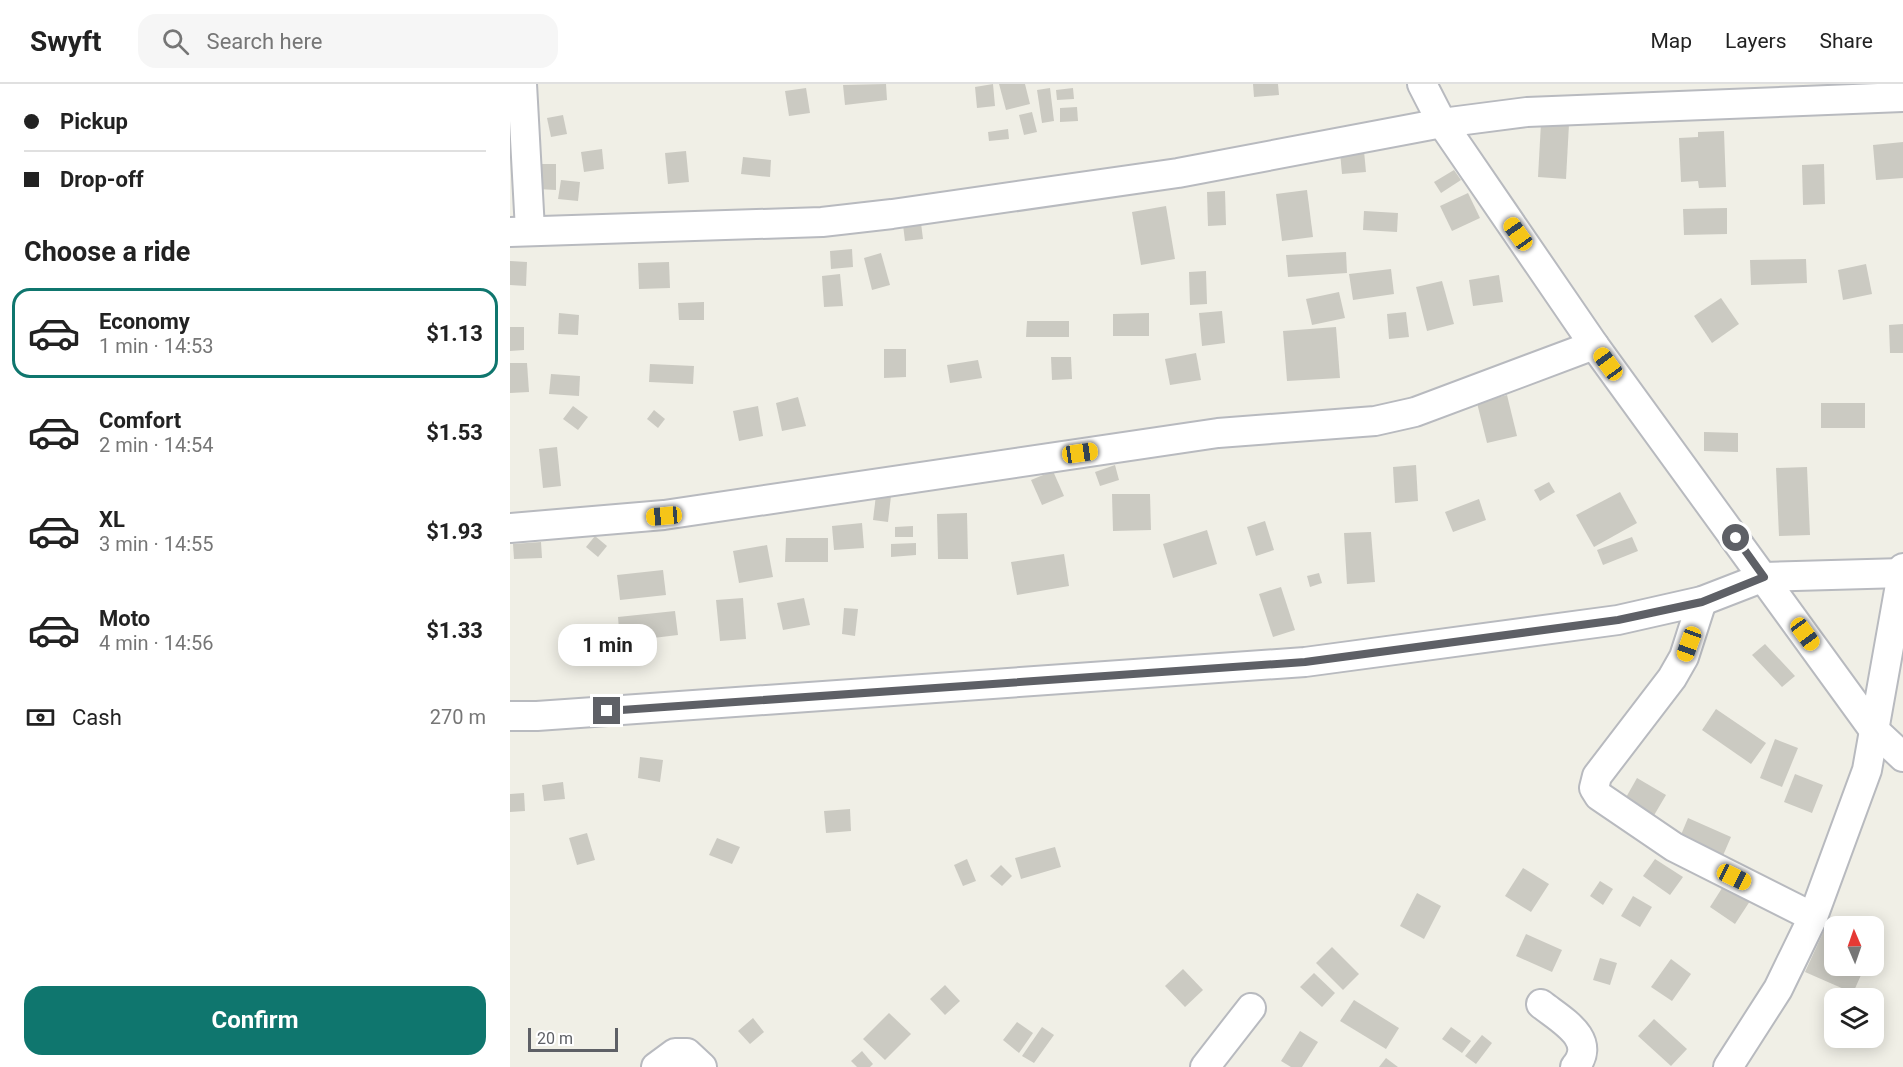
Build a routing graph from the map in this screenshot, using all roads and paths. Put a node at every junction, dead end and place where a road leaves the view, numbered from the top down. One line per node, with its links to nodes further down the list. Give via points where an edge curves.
1 (522, 84): 5 (street)
2 (1422, 84): 4 (street)
3 (1903, 97): 4 (street, via 1548,110)
4 (1442, 123): 5 (street, via 1178,173 892,214 822,222); 6 (street)
5 (520, 231)
6 (1594, 345): 7 (street, via 1414,412 1375,421 1218,433 664,516); 9 (street)
7 (510, 528)
8 (1903, 572): 9 (street); 12 (street)
9 (1764, 577): 10 (street); 12 (street)
10 (1702, 602): 11 (street, via 1618,620 1305,662); 14 (street, via 1676,671 1597,776 1594,788 1599,796 1674,848)
11 (510, 716)
12 (1874, 729): 13 (street); 14 (street, via 1867,770)
13 (1903, 757)
14 (1814, 917): 21 (street, via 1778,988)
15 (1541, 1004): 20 (street, via 1576,1032 1583,1045)
16 (1251, 1008): 19 (street)
17 (656, 1067): 18 (street, via 675,1053 687,1053)
18 (702, 1067)
19 (1205, 1067)
20 (1575, 1067)
21 (1728, 1067)

